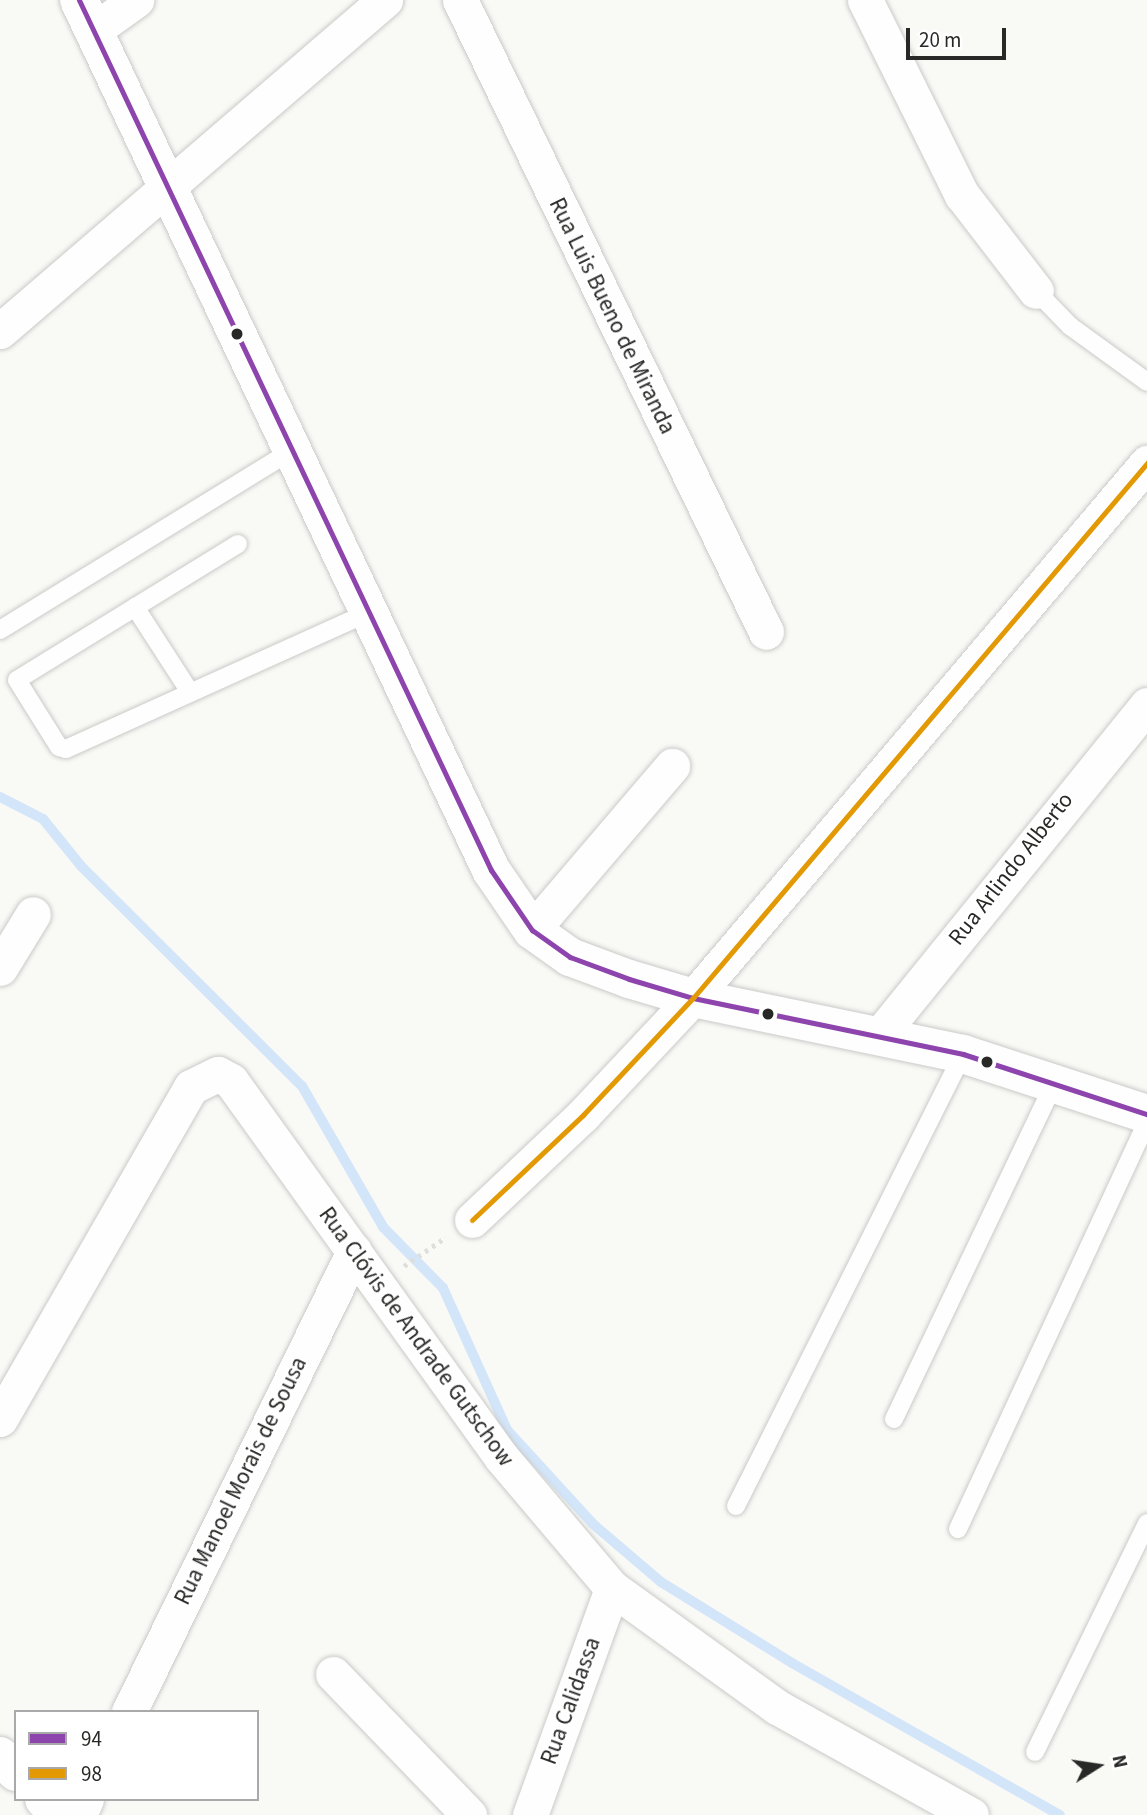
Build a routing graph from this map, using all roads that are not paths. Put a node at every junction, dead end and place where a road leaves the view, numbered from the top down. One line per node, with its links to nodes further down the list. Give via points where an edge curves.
1 (136, 0): 5 (street)
2 (385, 0): 6 (street)
3 (460, 0): 16 (street, Rua Luis Bueno de Miranda)
4 (865, 0): 7 (street, via 962,195)
5 (87, 15): 6 (street)
6 (166, 189): 8 (street); 10 (street)
7 (1036, 291): 9 (lane, via 1070,326)
8 (0, 331)
9 (1147, 382)
10 (291, 452): 14 (street); 15 (lane)
11 (1147, 463): 23 (street)
12 (238, 544): 13 (lane)
13 (135, 607): 17 (lane); 17 (lane, via 24,675 18,687 54,741 66,749)
14 (367, 613): 17 (lane); 21 (street, via 491,870)
15 (0, 630)
16 (766, 632)
17 (190, 692)
18 (1147, 705): 24 (street, Rua Arlindo Alberto)
19 (672, 766): 21 (street)
20 (33, 914): 22 (street)
21 (533, 930): 23 (street, via 570,957)
22 (0, 968)
23 (693, 998): 24 (street); 29 (street, via 583,1115)
24 (879, 1036): 25 (street)
25 (963, 1054): 26 (street); 33 (lane)
26 (1055, 1082): 27 (street); 32 (lane)
27 (1147, 1114)
28 (1147, 1122): 35 (lane)
29 (472, 1220)
30 (354, 1251): 31 (street, Rua Clóvis de Andrade Gutschow, via 231,1080 218,1074 204,1076 191,1087); 36 (street, Rua Clóvis de Andrade Gutschow, via 502,1458); 38 (street, Rua Manoel Morais de Sousa)
31 (0, 1419)
32 (894, 1419)
33 (736, 1506)
34 (1147, 1523): 39 (lane)
35 (958, 1529)
36 (612, 1588): 45 (street, Rua Calidassa); 46 (street, Rua Clóvis de Andrade Gutschow, via 777,1706)
37 (333, 1674): 44 (street)
38 (130, 1710)
39 (1035, 1752)
40 (0, 1756): 41 (street)
41 (14, 1770)
42 (46, 1801): 43 (street)
43 (60, 1815)
44 (469, 1815)
45 (530, 1815)
46 (971, 1815)

